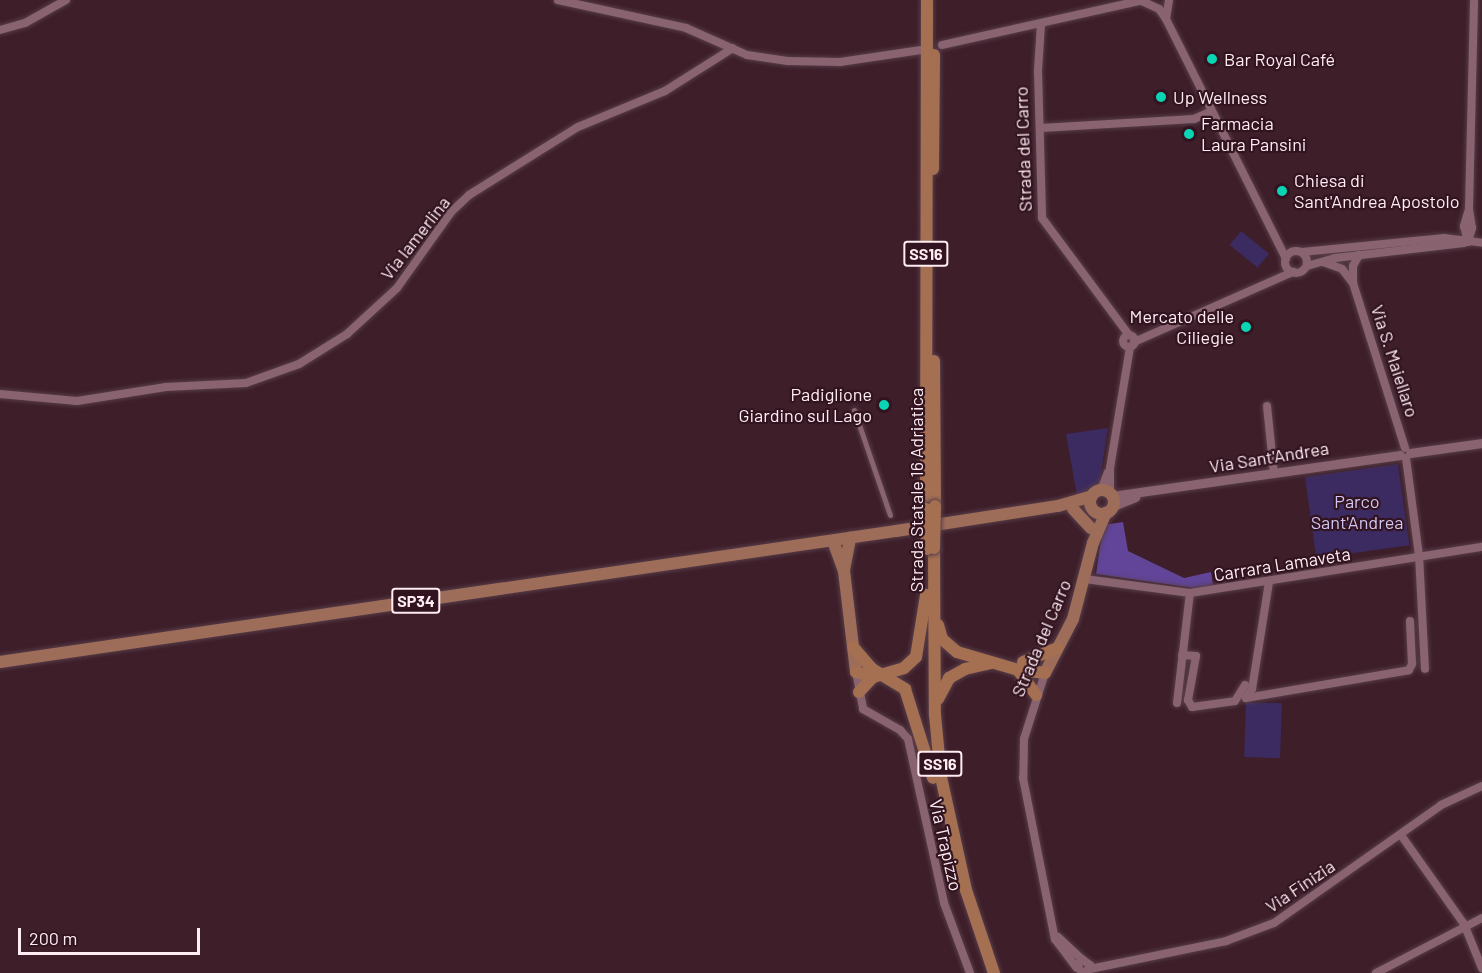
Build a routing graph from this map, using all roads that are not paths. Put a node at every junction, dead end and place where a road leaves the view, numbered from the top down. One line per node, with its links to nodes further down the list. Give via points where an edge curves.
1 (66, 0): 11 (street, via 25,23)
2 (558, 0): 13 (street, via 686,28)
3 (927, 0): 45 (highway, Strada Statale 16 Adriatica / SS16)
4 (934, 0): 45 (highway, Strada Statale 16 Adriatica / SS16)
5 (1143, 0): 9 (street); 10 (street)
6 (1160, 0): 9 (street)
7 (1169, 0): 9 (street)
8 (1474, 0): 15 (street)
9 (1162, 9): 17 (street)
10 (1041, 24): 12 (street); 18 (street, Strada del Carro)
11 (0, 30)
12 (942, 45)
13 (733, 48): 14 (street, via 747,55 788,61 840,62); 34 (street, Via lamerlina, via 665,91 578,127 469,195 452,211 397,288 346,334 299,364 246,383 166,387 77,401)
14 (921, 50)
15 (1471, 99): 16 (street); 19 (street)
16 (1482, 101)
17 (1210, 112): 18 (street, via 1194,119); 20 (street)
18 (1041, 128): 33 (street, Strada del Carro, via 1042,218)
19 (1468, 227): 21 (street); 22 (street); 23 (street)
20 (1271, 231): 24 (street); 27 (street)
21 (1444, 238): 22 (street); 25 (street)
22 (1468, 242): 23 (street); 26 (street)
23 (1482, 242)
24 (1292, 251): 25 (street); 27 (street)
25 (1302, 252): 29 (street)
26 (1359, 255): 28 (street); 32 (street, Via S. Maiellaro, via 1353,266)
27 (1286, 262): 30 (street); 31 (street)
28 (1323, 262): 29 (street); 32 (street, via 1342,269)
29 (1307, 266): 30 (street)
30 (1293, 272): 31 (street)
31 (1272, 282): 33 (street)
32 (1353, 283): 38 (street, Via S. Maiellaro)
33 (1129, 340): 39 (street, Strada del Carro)
34 (0, 394)
35 (1267, 406): 40 (street)
36 (854, 410): 47 (street)
37 (1482, 443): 38 (street, Via Sant'Andrea)
38 (1405, 453): 40 (street, Via Sant'Andrea); 53 (street, Via S. Maiellaro)
39 (1110, 468): 41 (street, Strada del Carro); 43 (street, Strada del Carro)
40 (1274, 474): 42 (street, Via Sant'Andrea)
41 (1111, 479): 43 (street, Strada del Carro); 43 (street)
42 (1143, 495): 43 (street, Via Sant'Andrea); 43 (street, Via Sant'Andrea)
43 (1105, 501): 44 (main road, Via Sant'Andrea); 46 (main road, Via Sant'Andrea); 48 (main road, Strada del Carro); 51 (main road, Strada del Carro)
44 (1058, 506): 46 (main road, Via Sant'Andrea); 49 (main road, Via Sant'Andrea)
45 (930, 508): 58 (highway, Strada Statale 16 Adriatica / SS16, bridge)
46 (1073, 509): 48 (main road)
47 (890, 514)
48 (1091, 528): 51 (main road, Strada del Carro)
49 (850, 538): 50 (main road, Via Sant'Andrea); 54 (main road)
50 (833, 541): 54 (main road); 63 (main road, SP34)
51 (1093, 543): 55 (main road, Strada del Carro)
52 (1482, 547): 53 (street, Carrara Lamaveta)
53 (1419, 555): 56 (street, Carrara Lamaveta); 66 (street, Via S. Maiellaro)
54 (844, 571): 60 (main road)
55 (1085, 579): 57 (street, Carrara Lamaveta); 61 (main road, Strada del Carro, via 1073,619)
56 (1269, 582): 57 (street, Carrara Lamaveta); 59 (street, via 1252,689 1246,698 1409,670)
57 (1190, 593): 62 (street)
58 (930, 596): 64 (highway, via 939,629 949,647); 68 (highway, via 916,657 904,668); 74 (highway, Strada Statale 16 Adriatica / SS16); 75 (highway, Strada Statale 16 Adriatica / SS16, via 928,715)
59 (1410, 621)
60 (853, 647): 67 (main road); 68 (highway)
61 (1057, 648): 65 (highway); 69 (main road, Strada del Carro)
62 (1182, 655): 70 (street, via 1196,656 1188,700 1192,707 1235,701); 73 (street)
63 (0, 662)
64 (1000, 662): 65 (highway); 74 (highway, via 980,664 949,678 940,690)
65 (1021, 666): 69 (highway); 72 (highway)
66 (1425, 669)
67 (856, 672): 68 (highway); 71 (street, Via Trapizzo)
68 (875, 673): 71 (highway); 75 (highway, via 898,682 910,697)
69 (1045, 673): 72 (street, Strada del Carro)
70 (1245, 685)
71 (858, 692): 82 (street, Via Trapizzo, via 863,709 900,730 908,740 944,903)
72 (1036, 695): 80 (street, Strada del Carro, via 1024,739 1023,778 1052,925 1066,949)
73 (1177, 703)
74 (935, 715): 84 (highway, Strada Statale 16 Adriatica / SS16, via 954,842)
75 (933, 778): 83 (highway, Strada Statale 16 Adriatica / SS16, via 958,892)
76 (1482, 786): 77 (street, Via Finizia, via 1441,805)
77 (1401, 835): 79 (street); 80 (street, Via Finizia, via 1274,923 1226,941)
78 (1482, 918): 79 (street)
79 (1464, 924): 81 (street); 85 (street)
80 (1086, 968)
81 (1482, 968)
82 (970, 973)
83 (986, 973)
84 (994, 973)
85 (1376, 973)

